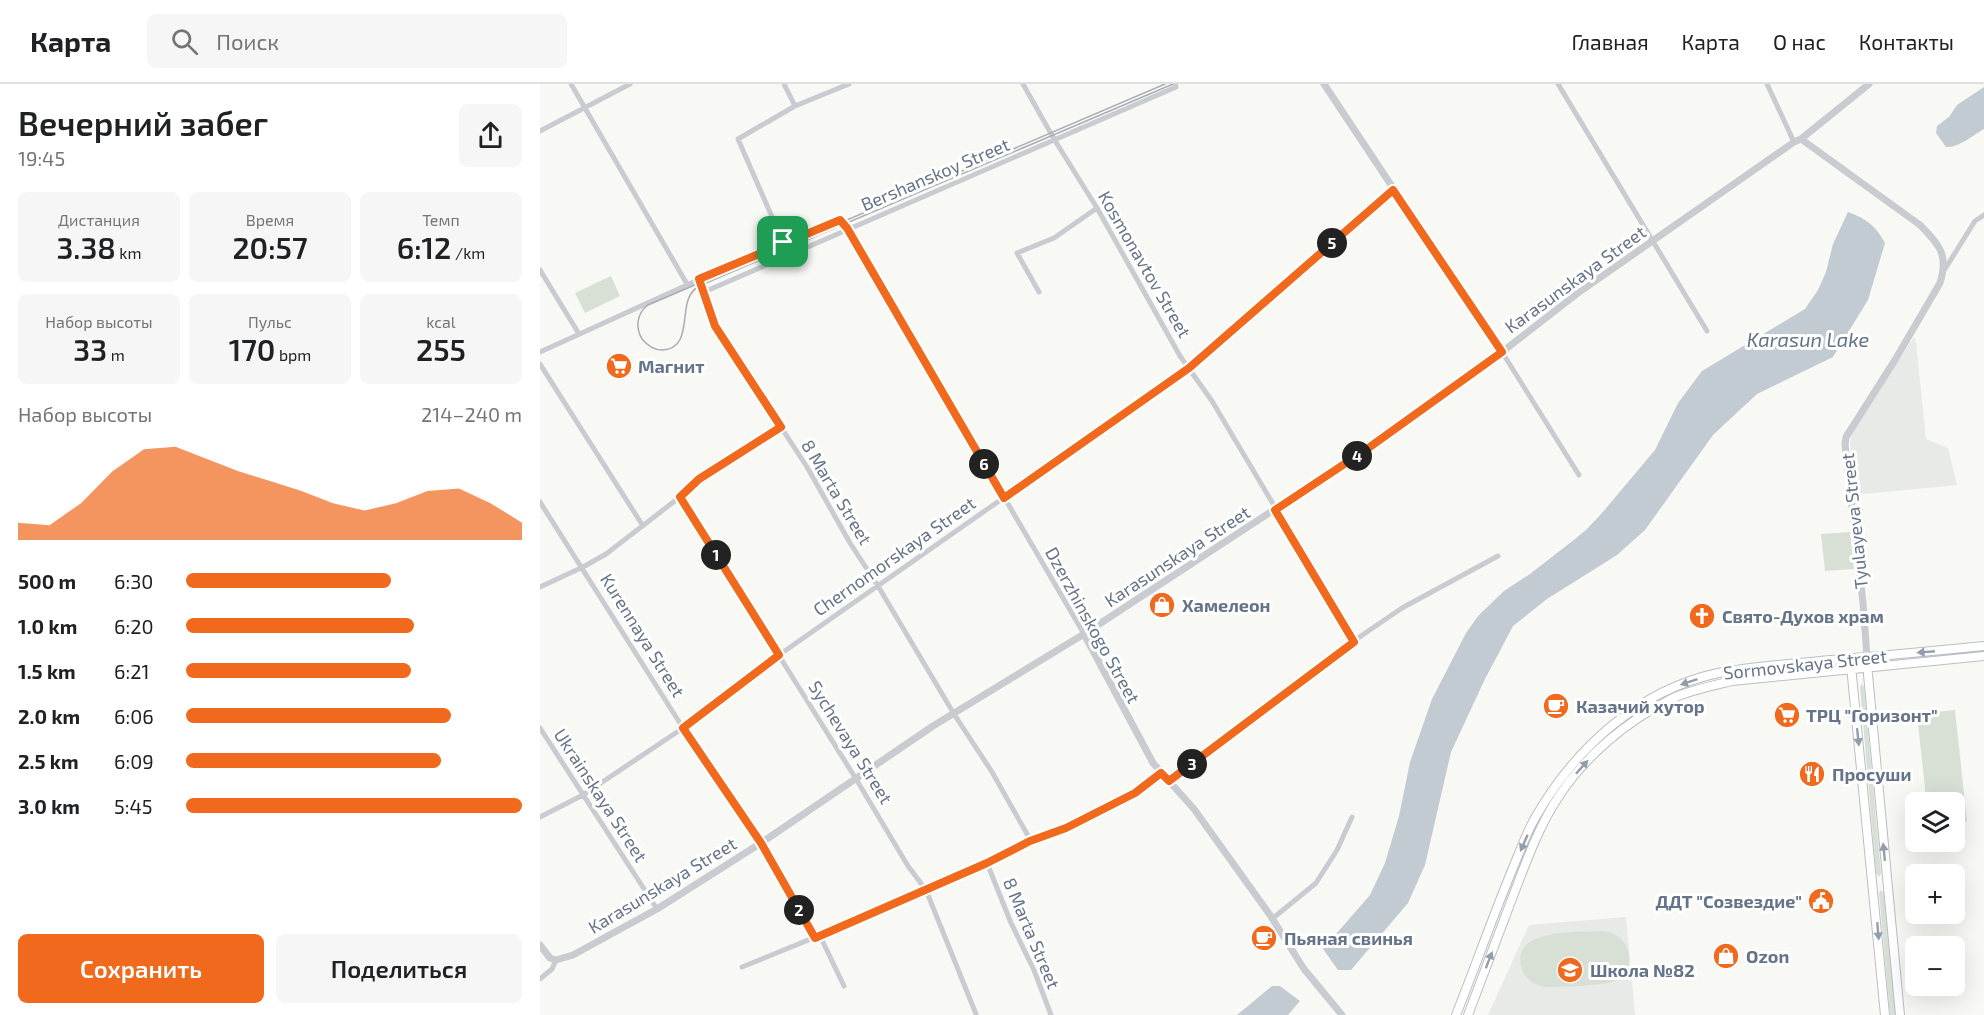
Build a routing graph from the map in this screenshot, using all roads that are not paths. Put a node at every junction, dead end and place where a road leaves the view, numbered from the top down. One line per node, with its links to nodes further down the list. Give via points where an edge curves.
1 (571, 84): 12 (street)
2 (630, 84): 12 (street)
3 (784, 84): 11 (street)
4 (849, 84): 11 (street)
5 (1023, 84): 14 (street, Kosmonavtov Street)
6 (1175, 84): 14 (street, Bershanskoy Street, via 1176,87)
7 (1324, 84): 16 (street)
8 (1558, 84): 20 (street)
9 (1767, 84): 15 (street)
10 (1869, 84): 15 (street, Karasunskaya Street)
11 (795, 106): 21 (street, via 738,139)
12 (585, 107): 13 (street); 25 (street)
13 (540, 131)
14 (1054, 139): 17 (street, Kosmonavtov Street); 19 (street, Bershanskoy Street)
15 (1798, 141): 20 (street, Karasunskaya Street); 22 (street, via 1920,225 1936,242)
16 (1393, 190): 31 (street); 33 (street, Chernomorskaya Street)
17 (1097, 208): 27 (street, via 1054,238 1017,254); 33 (street, Kosmonavtov Street)
18 (1984, 216): 22 (street, via 1975,221)
19 (847, 228): 21 (street, via 840,220); 26 (street, Bershanskoy Street); 37 (street, Dzerzhinskogo Street)
20 (1651, 241): 28 (street); 31 (street, Karasunskaya Street)
21 (783, 242): 24 (street)
22 (1945, 269): 50 (street, Tyulayeva Street, via 1895,360 1846,436)
23 (540, 270): 29 (street)
24 (699, 279): 25 (street); 26 (street, 8 Marta Street)
25 (687, 284): 29 (street)
26 (704, 292): 34 (street, 8 Marta Street, via 715,326)
27 (1039, 292)
28 (1707, 332)
29 (579, 334): 30 (street)
30 (540, 352)
31 (1502, 352): 35 (street); 39 (street, Karasunskaya Street)
32 (540, 364): 40 (street)
33 (1189, 368): 37 (street, Chernomorskaya Street); 39 (street, Kosmonavtov Street)
34 (781, 427): 36 (street, via 699,479); 43 (street, 8 Marta Street)
35 (1579, 475)
36 (680, 497): 40 (street); 48 (street, Sychevaya Street)
37 (1004, 498): 43 (street, Chernomorskaya Street); 45 (street, Dzerzhinskogo Street)
38 (540, 502): 42 (street, Kurennaya Street)
39 (1275, 510): 45 (street, Karasunskaya Street); 46 (street, Kosmonavtov Street)
40 (643, 526): 42 (street)
41 (1498, 556): 46 (street, via 1402,608)
42 (583, 567): 44 (street); 56 (street, Kurennaya Street)
43 (878, 586): 48 (street, Chernomorskaya Street); 54 (street, 8 Marta Street)
44 (540, 587)
45 (1084, 634): 54 (street, Karasunskaya Street); 57 (street, Dzerzhinskogo Street)
46 (1354, 642): 59 (street)
47 (1984, 646): 50 (main road, Sormovskaya Street, one-way to 50)
48 (779, 655): 56 (street, Chernomorskaya Street); 58 (street, Sychevaya Street)
49 (1984, 656): 52 (main road, Sormovskaya Street)
50 (1867, 657): 51 (main road, Sormovskaya Street); 52 (main road, Tyulayeva Street)
51 (1850, 658): 53 (main road); 61 (main road, Sormovskaya Street, one-way to 61, via 1717,674 1650,699 1593,741)
52 (1867, 667): 53 (main road, Sormovskaya Street); 83 (main road, Tyulayeva Street, one-way to 52)
53 (1851, 668): 64 (main road, Sormovskaya Street, one-way to 53, via 1580,768 1602,747 1635,720 1673,698 1732,681); 82 (main road, one-way to 82)
54 (954, 714): 58 (street, Karasunskaya Street); 65 (street, 8 Marta Street)
55 (540, 728): 60 (street, Ukrainskaya Street)
56 (683, 728): 60 (street, Chernomorskaya Street); 66 (street, Kurennaya Street)
57 (1161, 773): 59 (street, Dzerzhinskogo Street); 65 (street, via 1135,793 1066,828)
58 (856, 779): 66 (street, Karasunskaya Street); 68 (street, Sychevaya Street)
59 (1169, 781): 70 (street, Dzerzhinskogo Street, via 1194,809)
60 (583, 795): 62 (street, Chernomorskaya Street); 69 (street, Ukrainskaya Street)
61 (1536, 816): 64 (main road); 80 (main road, Sormovskaya Street, one-way to 80)
62 (540, 817)
63 (1352, 817): 70 (street, via 1316,883)
64 (1545, 820): 81 (main road, Sormovskaya Street, one-way to 64)
65 (1030, 841): 67 (street)
66 (761, 843): 69 (street, Karasunskaya Street); 71 (street, Kurennaya Street)
67 (987, 863): 68 (street); 78 (street, 8 Marta Street)
68 (926, 890): 71 (street); 77 (street, Sychevaya Street)
69 (657, 909): 73 (street, Karasunskaya Street, via 573,955)
70 (1272, 918): 79 (street, Dzerzhinskogo Street, via 1304,969)
71 (818, 937): 74 (street); 76 (street, Kurennaya Street)
72 (540, 945): 73 (street)
73 (556, 960): 75 (street, Karasunskaya Street)
74 (742, 967)
75 (540, 979)
76 (844, 986)
77 (976, 1014)
78 (1051, 1015)
79 (1342, 1015)
80 (1456, 1015)
81 (1468, 1015)
82 (1885, 1015)
83 (1900, 1015)

